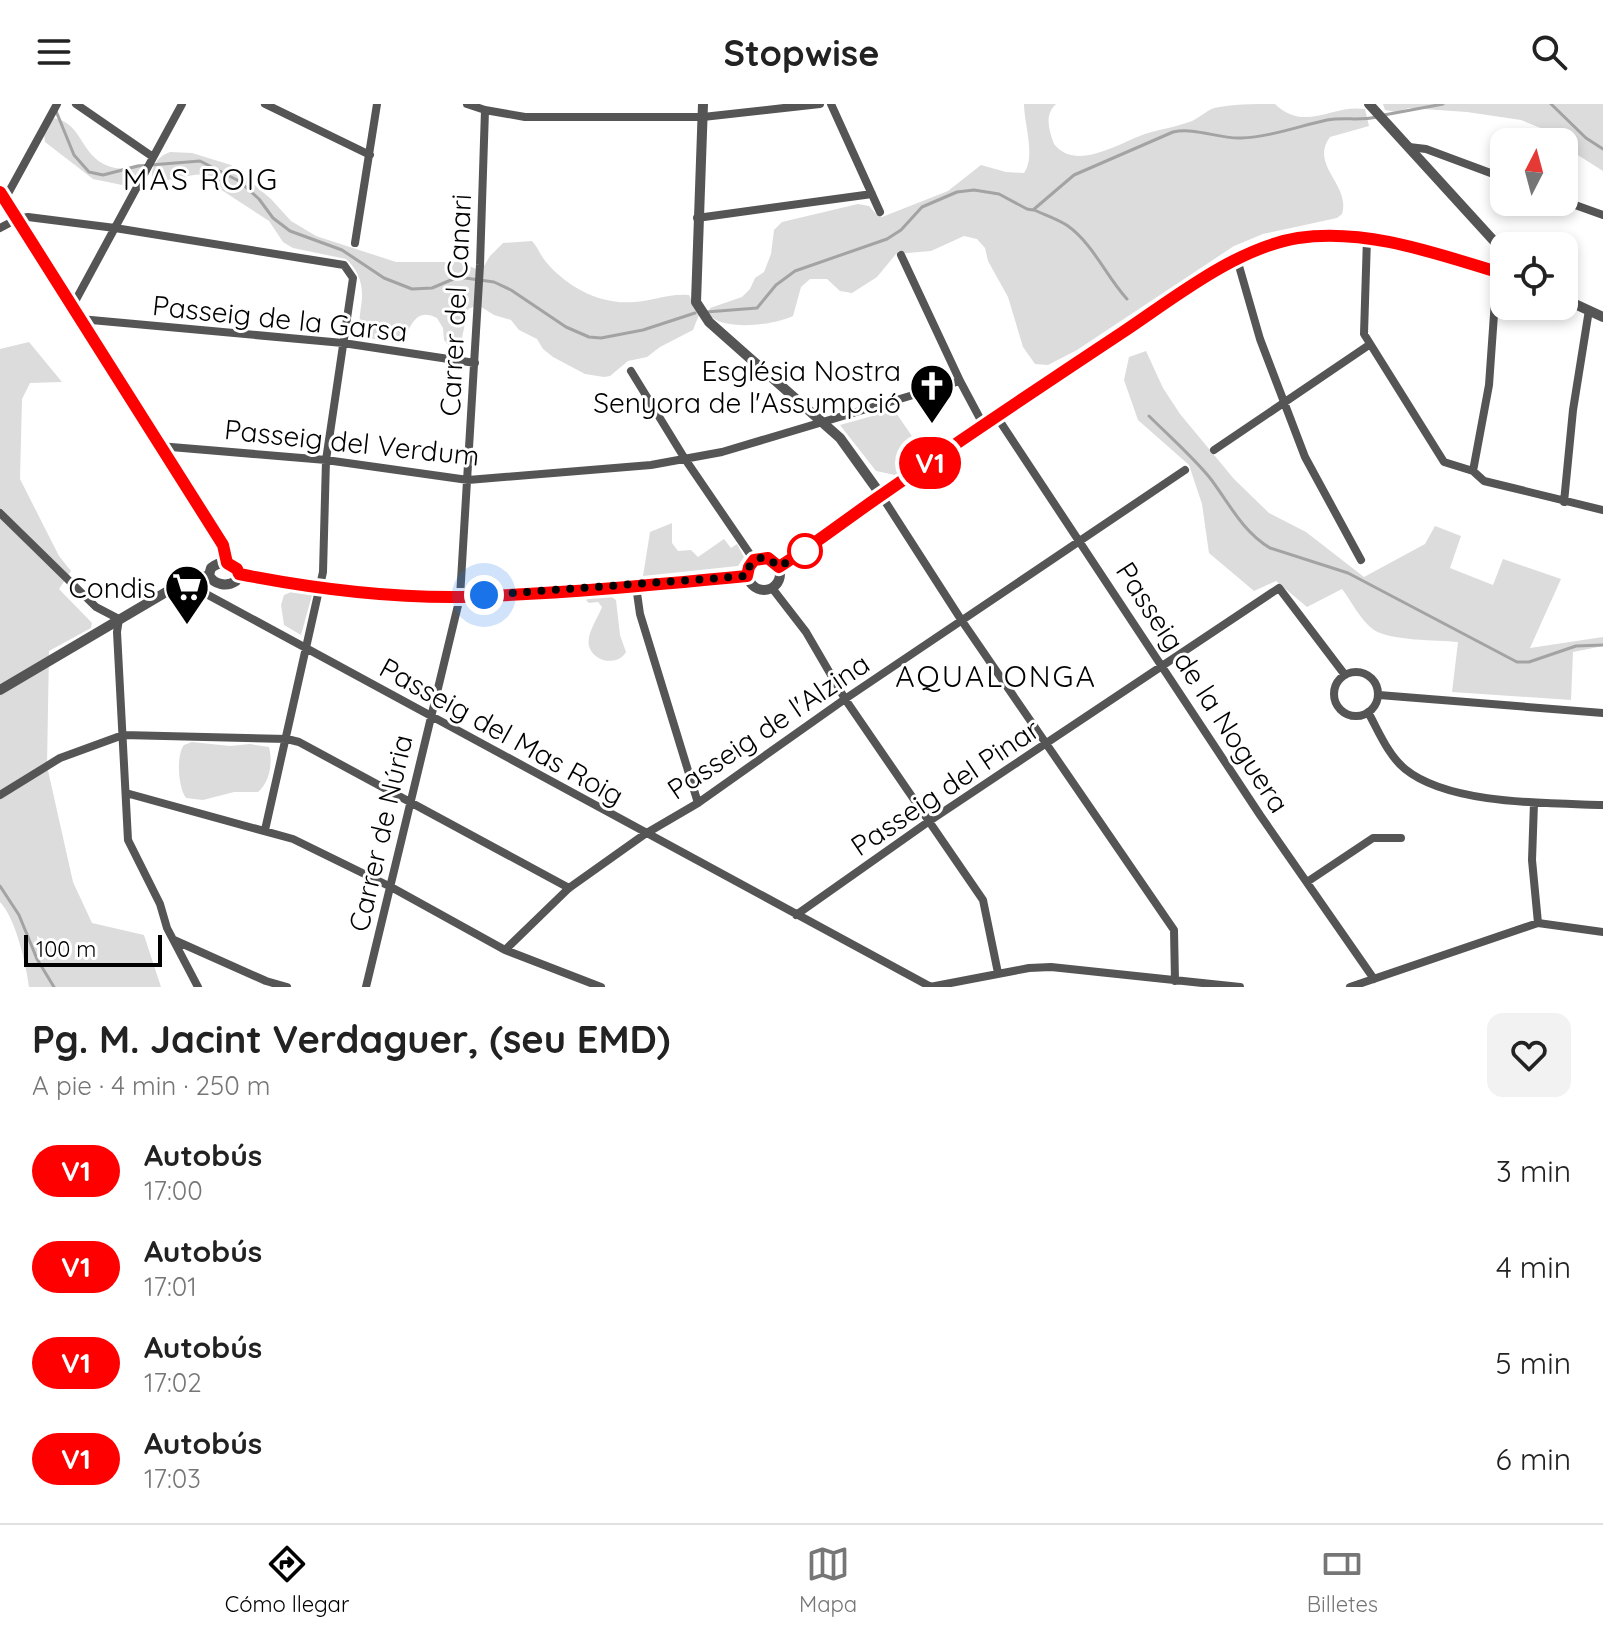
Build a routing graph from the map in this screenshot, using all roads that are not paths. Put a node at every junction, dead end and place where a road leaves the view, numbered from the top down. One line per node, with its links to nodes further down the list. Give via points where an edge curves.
1 (57, 104): 18 (street)
2 (76, 104): 15 (street)
3 (182, 104): 15 (street)
4 (265, 104): 14 (street)
5 (377, 104): 14 (street)
6 (467, 104): 11 (street)
7 (703, 104): 12 (street)
8 (820, 104): 12 (street)
9 (831, 104): 17 (street)
10 (1369, 104): 13 (street)
11 (485, 110): 12 (street, via 525,117); 40 (street, Carrer del Canari)
12 (703, 117): 22 (street)
13 (1409, 147): 16 (street); 26 (street)
14 (370, 155): 28 (street)
15 (153, 157): 25 (street)
16 (1490, 173)
17 (872, 194): 20 (street); 22 (street)
18 (2, 196): 23 (street)
19 (1578, 206): 21 (street)
20 (880, 212)
21 (1603, 215)
22 (697, 218): 45 (street, via 695,293 701,313)
23 (17, 219): 24 (street); 25 (street); 33 (street)
24 (0, 228)
25 (115, 228): 33 (street); 38 (street, via 344,265 353,278)
26 (1490, 237)
27 (1367, 238): 30 (street, via 1295,239); 31 (street); 39 (street, via 1363,324)
28 (355, 243)
29 (901, 255): 42 (street)
30 (1237, 259): 43 (street); 44 (street)
31 (1490, 270)
32 (1578, 305): 34 (street)
33 (72, 307): 36 (street)
34 (1589, 310): 35 (street); 55 (street)
35 (1603, 317)
36 (80, 319): 38 (street, Passeig de la Garsa); 47 (street)
37 (1496, 320): 52 (street)
38 (343, 343): 40 (street, Passeig de la Garsa); 50 (street)
39 (1369, 345): 43 (street); 52 (street, via 1444,462)
40 (475, 363): 53 (street, Carrer del Canari)
41 (631, 371): 49 (street)
42 (960, 381): 45 (street, Passeig del Verdum); 46 (street)
43 (1285, 401): 48 (street); 60 (street, via 1305,457)
44 (997, 417): 46 (street); 58 (street, Passeig de la Noguera)
45 (822, 421): 49 (street, Passeig del Verdum); 54 (street)
46 (984, 426): 54 (street)
47 (159, 446): 50 (street, Passeig del Verdum); 61 (street, via 223,545)
48 (1214, 450)
49 (685, 459): 53 (street, Passeig del Verdum); 59 (street)
50 (326, 460): 53 (street, Passeig del Verdum); 70 (street)
51 (1185, 470): 58 (street, Passeig de l'Alzina)
52 (1473, 471): 55 (street, via 1484,481)
53 (468, 480): 71 (street, Carrer del Canari)
54 (881, 495): 62 (street); 74 (street)
55 (1564, 502): 56 (street)
56 (1603, 510)
57 (0, 513): 73 (street, via 96,607)
58 (1081, 541): 74 (street, Passeig de l'Alzina); 76 (street, Passeig de la Noguera)
59 (754, 560): 62 (street, via 768,558); 65 (street)
60 (1361, 560)
61 (227, 563): 63 (street); 64 (street, via 213,566)
62 (779, 567): 69 (street, via 779,581)
63 (239, 574): 67 (street); 70 (street)
64 (209, 575): 66 (street); 67 (street)
65 (747, 576): 68 (street); 69 (street, via 756,589)
66 (191, 579): 72 (street, Passeig del Mas Roig, via 197,589); 73 (street)
67 (226, 585): 72 (street)
68 (636, 586): 71 (street); 90 (street)
69 (772, 588): 80 (street, via 806,632)
70 (320, 589): 71 (street); 75 (street)
71 (460, 597): 83 (street, Carrer de Núria)
72 (222, 603): 75 (street, Passeig del Mas Roig)
73 (119, 619): 78 (street); 84 (street)
74 (962, 621): 80 (street, Passeig de l'Alzina); 86 (street)
75 (306, 649): 83 (street, Passeig del Mas Roig); 85 (street)
76 (1162, 664): 77 (street, Passeig del Pinar, via 1279,588); 86 (street, Passeig del Pinar); 97 (street, Passeig de la Noguera)
77 (1345, 675): 79 (street, via 1369,676); 81 (street, via 1334,693 1338,706 1353,716)
78 (0, 690)
79 (1379, 695): 81 (street); 82 (street)
80 (845, 699): 90 (street, Passeig de l'Alzina); 93 (street)
81 (1368, 712): 91 (street, via 1393,756 1427,782)
82 (1603, 713)
83 (429, 717): 89 (street, Carrer de Núria); 95 (street, Passeig del Mas Roig)
84 (123, 735): 85 (street); 87 (street); 88 (street, via 60,758)
85 (287, 739): 89 (street); 94 (street)
86 (1048, 744): 93 (street, Passeig del Pinar); 107 (street, via 1174,930)
87 (126, 793): 94 (street); 103 (street, via 128,840)
88 (0, 795)
89 (410, 802): 98 (street, Carrer de Núria); 99 (street)
90 (698, 803): 95 (street, Passeig de l'Alzina)
91 (1534, 803): 92 (street); 101 (street)
92 (1603, 805)
93 (928, 822): 100 (street, Passeig del Pinar); 105 (street, via 983,900)
94 (265, 830): 98 (street)
95 (645, 834): 99 (street, Passeig de l'Alzina); 100 (street, Passeig del Mas Roig)
96 (1401, 838): 97 (street, via 1373,838)
97 (1307, 882): 106 (street, Passeig de la Noguera)
98 (391, 887): 104 (street); 110 (street, Carrer de Núria)
99 (569, 888): 104 (street, Passeig de l'Alzina)
100 (796, 915): 112 (street, Passeig del Mas Roig)
101 (1538, 923): 102 (street); 106 (street)
102 (1603, 932)
103 (173, 940): 108 (street); 109 (street)
104 (505, 950): 111 (street)
105 (998, 973): 107 (street, via 1051,967); 112 (street)
106 (1374, 979): 114 (street)
107 (1175, 981): 113 (street)
108 (198, 987)
109 (287, 987)
110 (366, 987)
111 (601, 987)
112 (931, 987)
113 (1240, 987)
114 (1350, 987)

